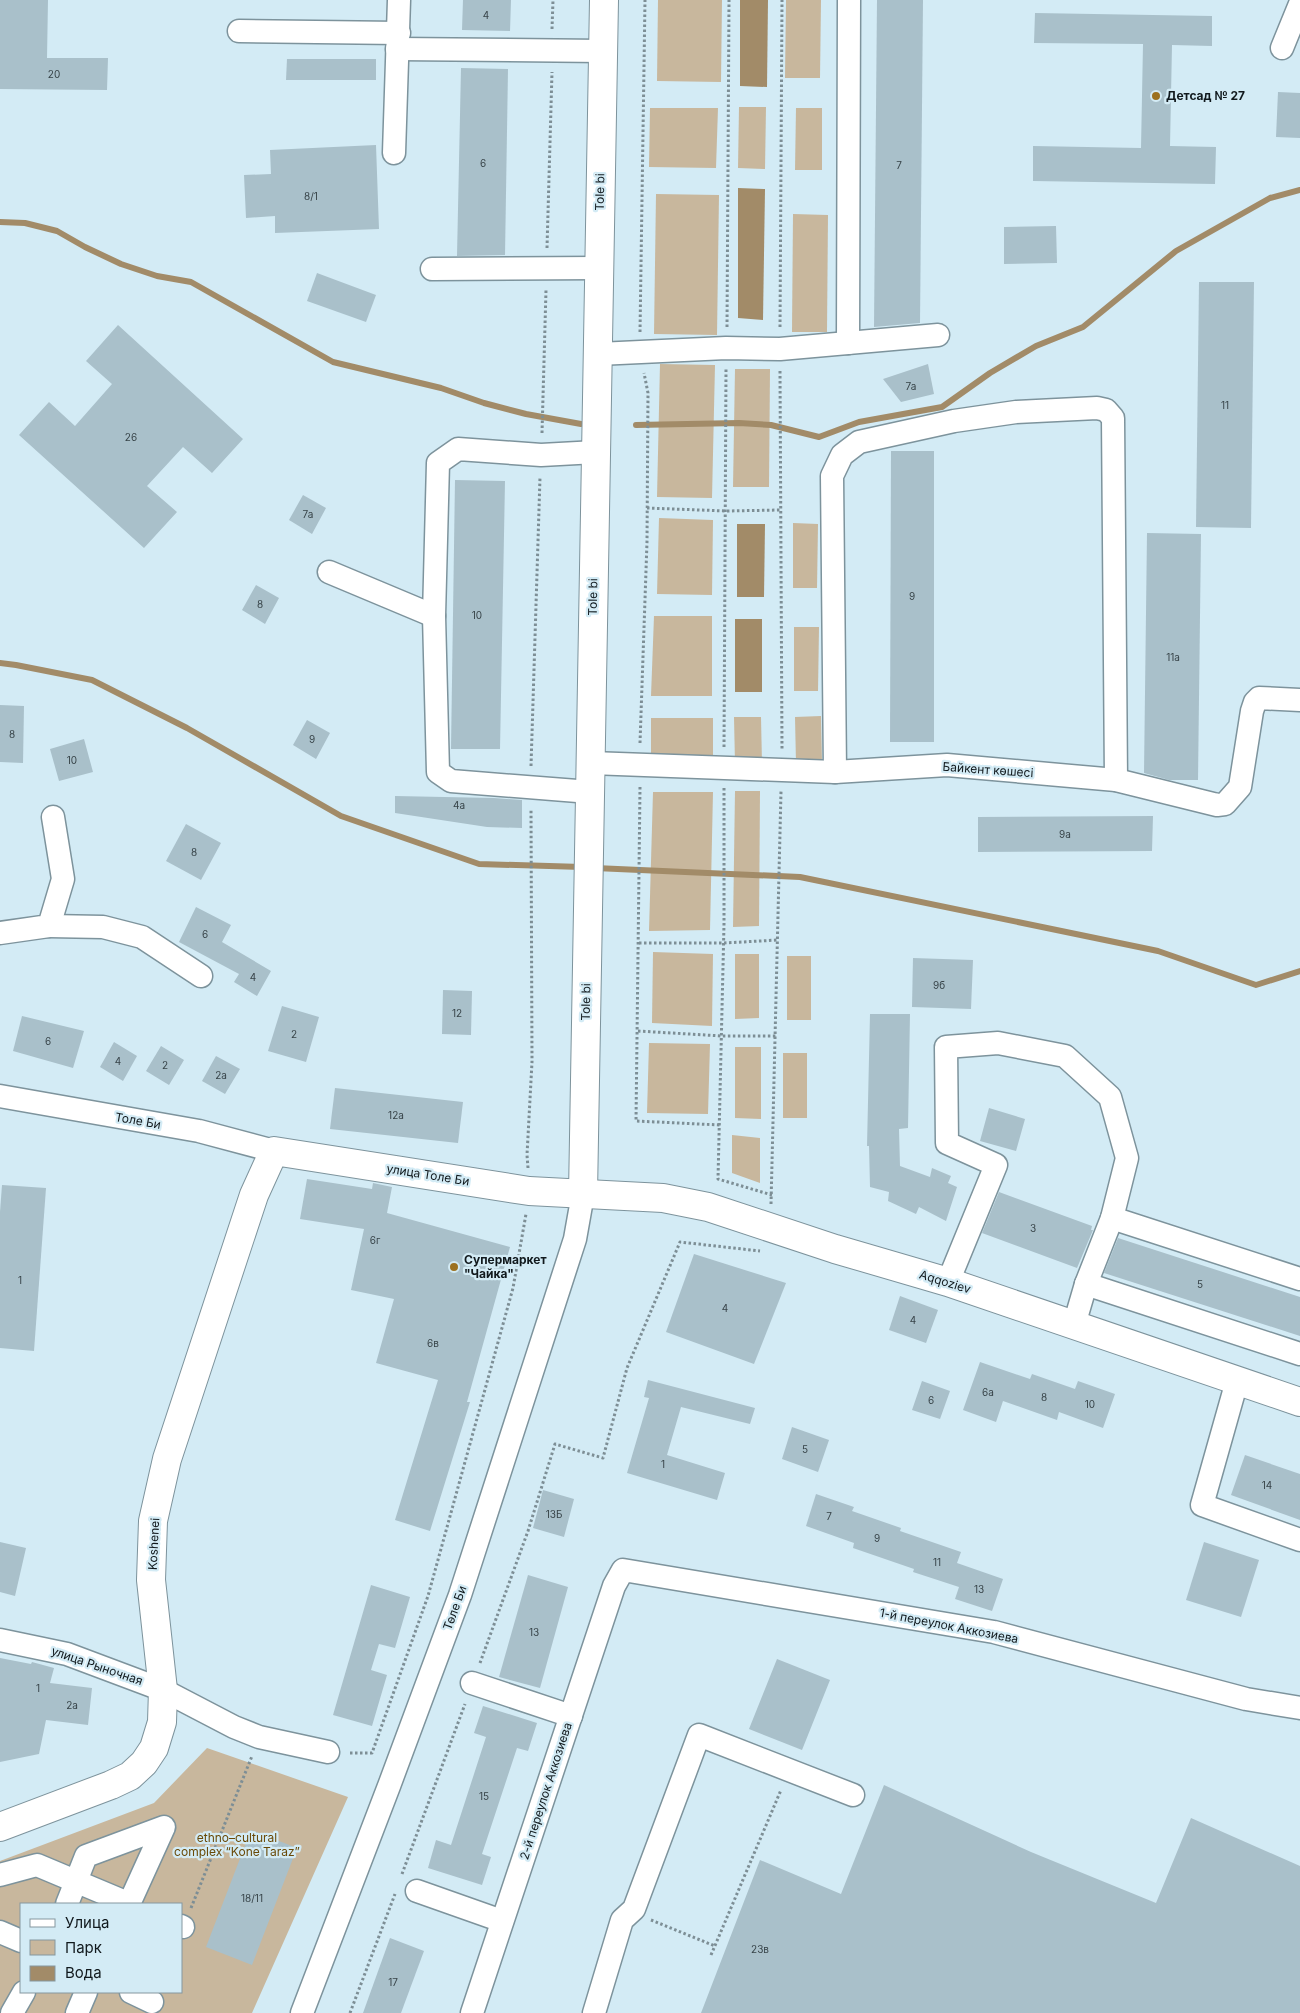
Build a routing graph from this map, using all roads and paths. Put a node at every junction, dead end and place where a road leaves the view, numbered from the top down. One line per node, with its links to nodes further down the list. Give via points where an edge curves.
1 (399, 0): 10 (street)
2 (553, 0): 12 (path)
3 (604, 0): 13 (main road, Tole bi)
4 (645, 0): 22 (path)
5 (730, 0): 20 (path)
6 (782, 0): 21 (path)
7 (849, 0): 19 (street)
8 (1300, 4): 11 (street)
9 (239, 30): 10 (street)
10 (398, 41): 12 (street); 14 (street)
11 (1282, 48)
12 (551, 51): 13 (street); 15 (path)
13 (603, 51): 16 (main road, Tole bi)
14 (394, 153)
15 (547, 268): 16 (street); 17 (street); 25 (path)
16 (599, 268): 23 (main road, Tole bi)
17 (432, 269)
18 (938, 335): 19 (street)
19 (848, 343): 21 (street)
20 (726, 348): 21 (street); 22 (street); 28 (path)
21 (780, 349): 27 (path)
22 (640, 353): 23 (street); 26 (path, via 648,393)
23 (598, 354): 24 (main road, Tole bi)
24 (596, 452): 25 (street); 32 (main road, Tole bi)
25 (541, 455): 30 (street, via 458,449 438,463); 38 (path)
26 (647, 508): 28 (path); 33 (path)
27 (780, 510): 28 (path); 35 (path)
28 (726, 511): 34 (path)
29 (329, 572): 30 (street)
30 (434, 616): 38 (street, via 438,772 451,781)
31 (1300, 700): 37 (street, Байкент көшесі, via 1259,698 1255,702 1240,786 1225,804 1217,805)
32 (590, 764): 33 (street, Байкент көшесі); 39 (main road, Tole bi)
33 (640, 766): 34 (street, Байкент көшесі); 44 (path)
34 (724, 768): 35 (street, Байкент көшесі); 45 (path)
35 (782, 770): 36 (street, Байкент көшесі); 43 (path)
36 (835, 772): 37 (street, Байкент көшесі, via 947,766); 37 (street, via 832,476 842,455 859,442 954,422 1016,412 1097,408 1106,410 1113,418)
37 (1116, 780)
38 (530, 788): 39 (street); 53 (path, via 532,1062 527,1155)
39 (590, 792): 54 (main road, Tole bi)
40 (53, 817): 41 (street, via 63,879)
41 (49, 926): 42 (street); 46 (street, via 103,927 142,936)
42 (0, 933)
43 (778, 940): 45 (path); 49 (path)
44 (639, 942): 45 (path); 47 (path)
45 (724, 943): 48 (path)
46 (200, 976)
47 (638, 1031): 48 (path); 51 (path, via 636,1121)
48 (722, 1036): 49 (path); 51 (path)
49 (776, 1036): 55 (path)
50 (0, 1096): 52 (street, Толе Би, via 199,1132)
51 (720, 1125): 55 (path, via 718,1179)
52 (274, 1151): 53 (main road, улица Толе Би); 69 (main road, Koshenei, via 254,1195 177,1430 154,1521 152,1580)
53 (530, 1191): 54 (main road, улица Толе Би); 73 (path, via 513,1288 430,1586 372,1753)
54 (583, 1194): 57 (main road, Aqqoziev, via 663,1198 708,1207); 96 (street, Төле Би, via 575,1239 460,1595)
55 (772, 1195): 57 (path)
56 (1112, 1218): 58 (street); 59 (street, via 1127,1158 1110,1098 1065,1056 998,1043 946,1046 947,1143 996,1164); 60 (street)
57 (767, 1228): 59 (main road, Aqqoziev); 68 (path, via 760,1252 680,1242 627,1368 603,1458 556,1444)
58 (1300, 1279)
59 (948, 1282): 61 (main road, Aqqoziev)
60 (1086, 1284): 61 (street); 62 (street)
61 (1074, 1326): 63 (main road, Aqqoziev)
62 (1300, 1354)
63 (1237, 1381): 64 (main road, Aqqoziev); 65 (street, via 1202,1505)
64 (1300, 1402)
65 (1300, 1540)
66 (623, 1570): 70 (street, 1-й переулок Аккозиева, via 994,1632 1236,1696); 71 (street, 2-й переулок Аккозиева, via 614,1586)
67 (0, 1640): 69 (street, улица Рыночная, via 67,1654)
68 (472, 1683): 71 (street); 79 (path)
69 (163, 1690): 72 (street, улица Рыночная, via 234,1728); 76 (main road, Koshenei, via 162,1722 154,1748 130,1776)
70 (1300, 1708)
71 (571, 1716): 84 (street, 2-й переулок Аккозиева)
72 (259, 1737): 73 (street, улица Рыночная); 85 (path)
73 (328, 1752)
74 (790, 1770): 75 (street); 83 (street, via 699,1736); 88 (path)
75 (853, 1795)
76 (0, 1827)
77 (0, 1875): 78 (street, via 37,1865)
78 (77, 1882): 80 (street); 81 (street); 82 (street, via 86,1856 164,1827)
79 (405, 1886): 84 (street); 97 (path)
80 (67, 1903)
81 (127, 1903)
82 (129, 1903)
83 (634, 1909): 88 (path, via 647,1919); 99 (street, via 622,1920)
84 (502, 1921): 98 (street, 2-й переулок Аккозиева)
85 (182, 1927)
86 (0, 1932): 87 (street)
87 (20, 1941)
88 (715, 1946): 89 (path)
89 (711, 1956)
90 (23, 1993): 94 (street)
91 (86, 1993): 95 (street)
92 (133, 1993): 93 (street)
93 (152, 2002)
94 (12, 2013)
95 (77, 2013)
96 (302, 2013)
97 (350, 2013)
98 (472, 2013)
99 (594, 2013)

